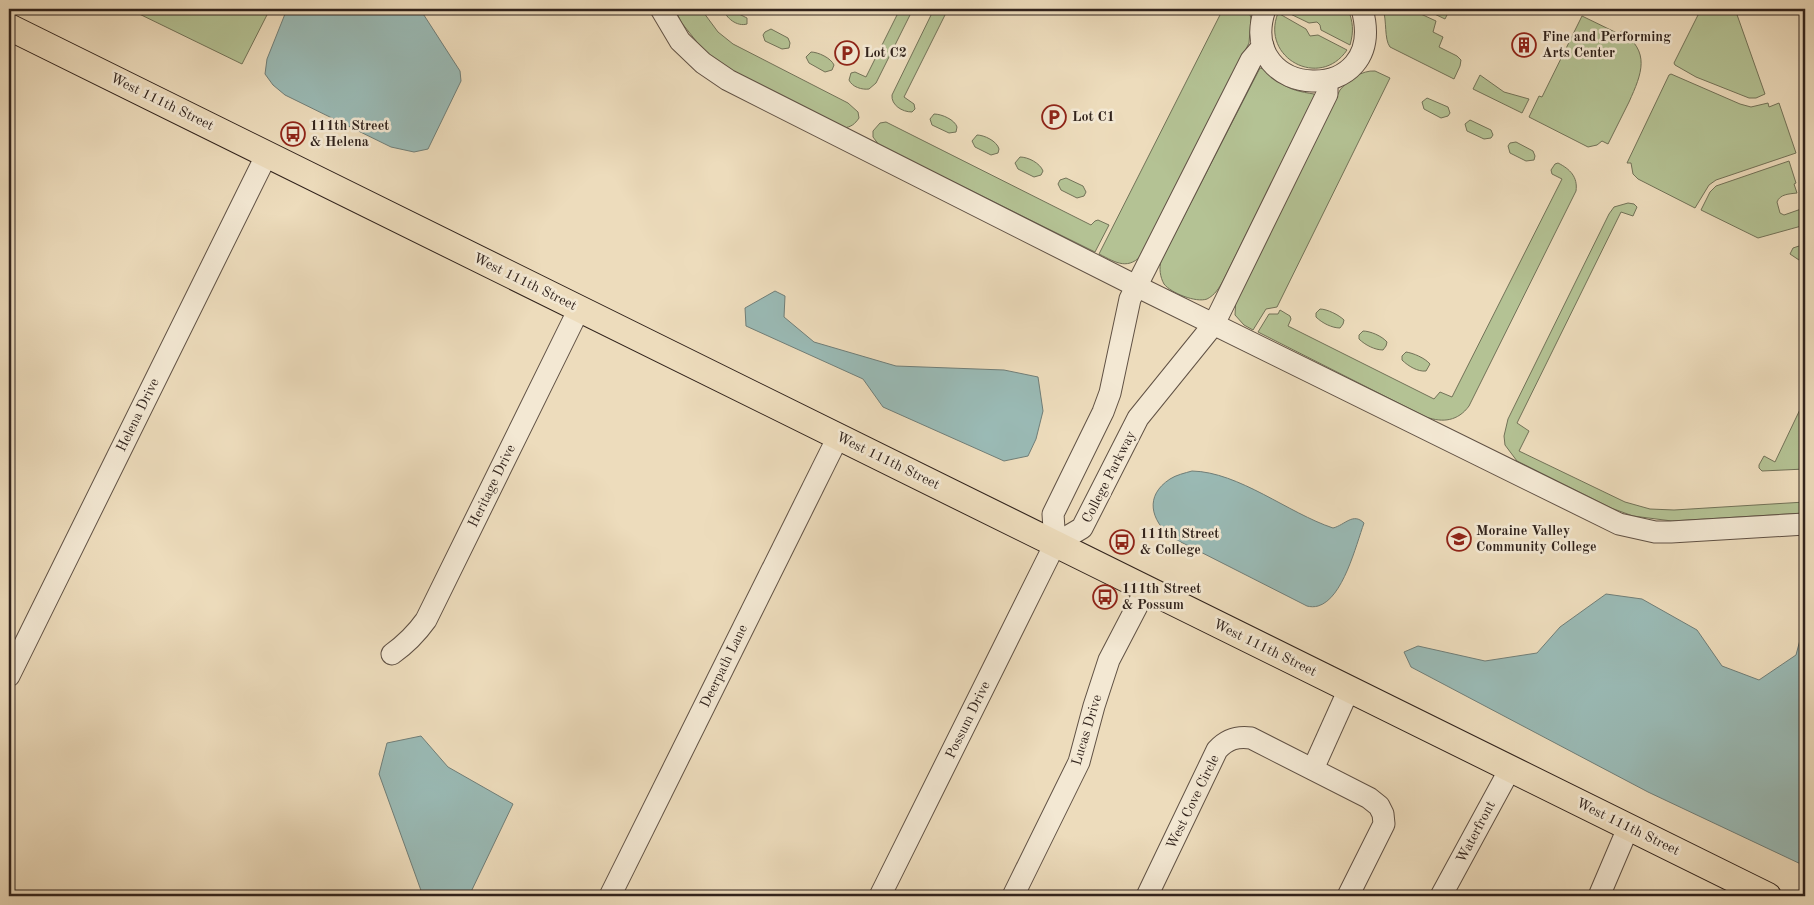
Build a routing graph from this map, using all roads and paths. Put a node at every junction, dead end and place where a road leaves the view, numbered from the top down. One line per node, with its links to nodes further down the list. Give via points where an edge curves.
1 (661, 9): 8 (street, via 680,41 703,63 728,80)
2 (1265, 9): 5 (street, via 1260,33)
3 (1362, 9): 6 (street, via 1366,27 1360,55 1351,67)
4 (9, 27): 7 (main road, West 111th Street)
5 (1263, 46): 6 (street, via 1281,72 1295,79); 8 (street, via 1251,60)
6 (1326, 81): 10 (street, College Parkway, via 1327,94)
7 (267, 154): 9 (main road, West 111th Street); 16 (street, Helena Drive)
8 (1136, 286): 10 (street); 13 (street, via 1130,299 1110,393 1053,514)
9 (579, 309): 11 (main road, West 111th Street); 15 (street, Heritage Drive, via 426,620 417,633)
10 (1214, 324): 12 (street, via 1619,524 1655,532); 13 (street, College Parkway, via 1138,418 1082,528)
11 (838, 437): 13 (main road, West 111th Street); 21 (street, Deerpath Lane)
12 (1805, 524)
13 (1055, 544): 14 (main road, West 111th Street); 22 (street, Possum Drive)
14 (1146, 589): 17 (main road, West 111th Street); 23 (street, Lucas Drive, via 1109,660 1080,762)
15 (392, 654)
16 (9, 676)
17 (1349, 689): 18 (street); 19 (main road, West 111th Street)
18 (1313, 769): 24 (street, West Cove Circle, via 1251,738 1241,737 1223,744); 25 (street, West Cove Circle, via 1369,798 1383,814 1384,824)
19 (1510, 769): 20 (main road, West 111th Street); 26 (street, Waterfront)
20 (1628, 828): 27 (street); 28 (main road, West 111th Street)
21 (610, 896)
22 (880, 896)
23 (1012, 896)
24 (1147, 896)
25 (1348, 896)
26 (1441, 896)
27 (1599, 896)
28 (1768, 896)

